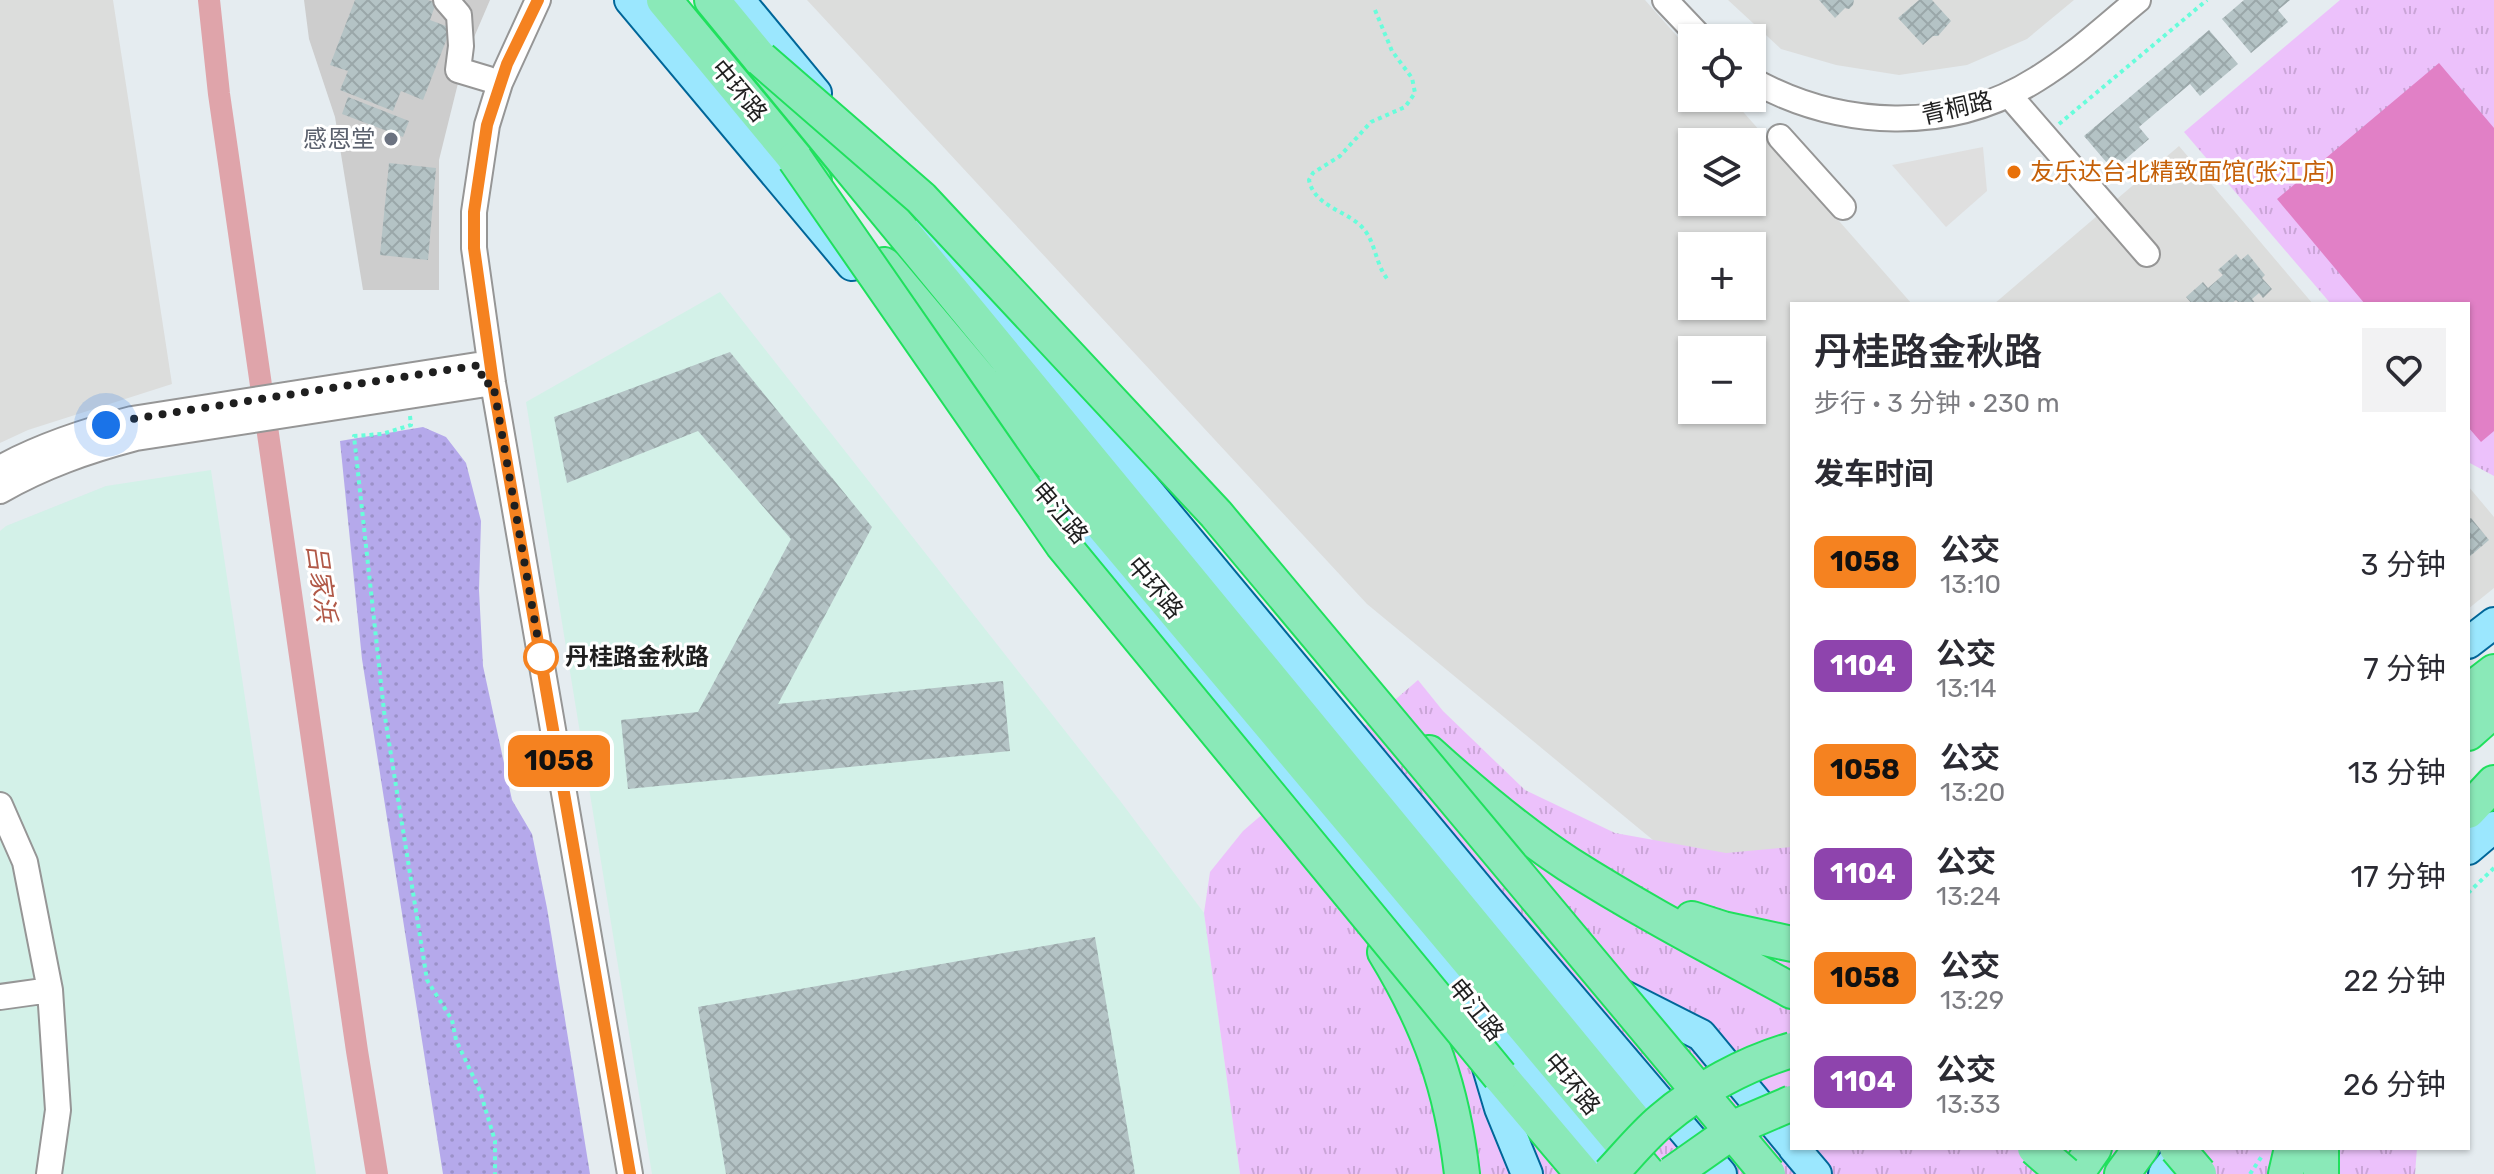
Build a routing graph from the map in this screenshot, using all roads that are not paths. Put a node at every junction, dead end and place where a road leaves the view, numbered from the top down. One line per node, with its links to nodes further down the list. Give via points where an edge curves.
1 (446, 0): 12 (street, via 459,15 458,70)
2 (524, 0): 12 (street)
3 (538, 0): 19 (street, via 487,125 474,212)
4 (630, 0): 45 (main road, 申江路)
5 (664, 0): 16 (highway, 中环路)
6 (712, 0): 11 (highway, 中环路)
7 (739, 0): 40 (main road)
8 (1665, 0): 10 (street)
9 (2138, 0): 14 (street, 青桐路, via 2060,63)
10 (1688, 24)
11 (761, 59): 29 (highway, bridge, via 921,198 982,262 1216,514); 66 (highway, 中环路, bridge)
12 (488, 79): 19 (street, via 466,169 463,212 467,286)
13 (1766, 86): 14 (street, 青桐路, via 1804,104 1869,119 1946,114)
14 (2009, 95): 18 (street)
15 (1780, 137): 17 (street)
16 (795, 159): 39 (highway, bridge, via 1063,545); 65 (highway, 中环路, bridge)
17 (1843, 207)
18 (2147, 254)
19 (487, 374): 20 (street); 20 (street, via 408,397); 59 (street); 60 (street)
20 (338, 398): 21 (street)
21 (186, 421): 22 (street, via 132,419 80,432); 23 (street, via 86,451)
22 (0, 468)
23 (0, 491)
24 (2494, 623): 25 (main road)
25 (2470, 641)
26 (2494, 672): 27 (highway)
27 (2470, 690)
28 (2494, 710): 30 (highway)
29 (1382, 711): 38 (highway, bridge, via 1514,824); 68 (highway, bridge)
30 (2470, 731)
31 (2494, 757): 32 (highway)
32 (2470, 778)
33 (2494, 783): 35 (highway)
34 (0, 805): 42 (street, via 25,862)
35 (2470, 809)
36 (2494, 827): 37 (main road)
37 (2470, 847)
38 (1618, 895): 41 (highway, via 1723,929); 43 (highway)
39 (1351, 897): 61 (highway, bridge, via 1406,986 1438,1055); 63 (highway, bridge)
40 (1488, 900): 48 (main road, via 1536,947 1570,969 1701,1035); 67 (main road)
41 (1790, 944)
42 (50, 990): 44 (street); 58 (street, via 58,1110)
43 (1790, 990)
44 (0, 997)
45 (1468, 1002): 62 (main road, via 1500,1108); 64 (main road, 申江路)
46 (1790, 1050): 64 (highway, bridge, via 1716,1083 1662,1120)
47 (1790, 1104): 66 (highway, bridge, via 1743,1124)
48 (1790, 1143)
49 (1796, 1150): 69 (main road)
50 (2037, 1150): 71 (highway, bridge)
51 (2070, 1150): 70 (main road)
52 (2093, 1150): 72 (highway)
53 (2140, 1150): 73 (highway)
54 (2179, 1150): 75 (highway, bridge)
55 (2182, 1150): 74 (main road)
56 (2292, 1150): 76 (highway)
57 (2321, 1150): 77 (highway)
58 (49, 1174)
59 (619, 1174)
60 (630, 1174)
61 (1462, 1174)
62 (1527, 1174)
63 (1583, 1174)
64 (1612, 1174)
65 (1648, 1174)
66 (1675, 1174)
67 (1721, 1174)
68 (1768, 1174)
69 (1816, 1174)
70 (2055, 1174)
71 (2065, 1174)
72 (2076, 1174)
73 (2122, 1174)
74 (2164, 1174)
75 (2199, 1174)
76 (2286, 1174)
77 (2321, 1174)

